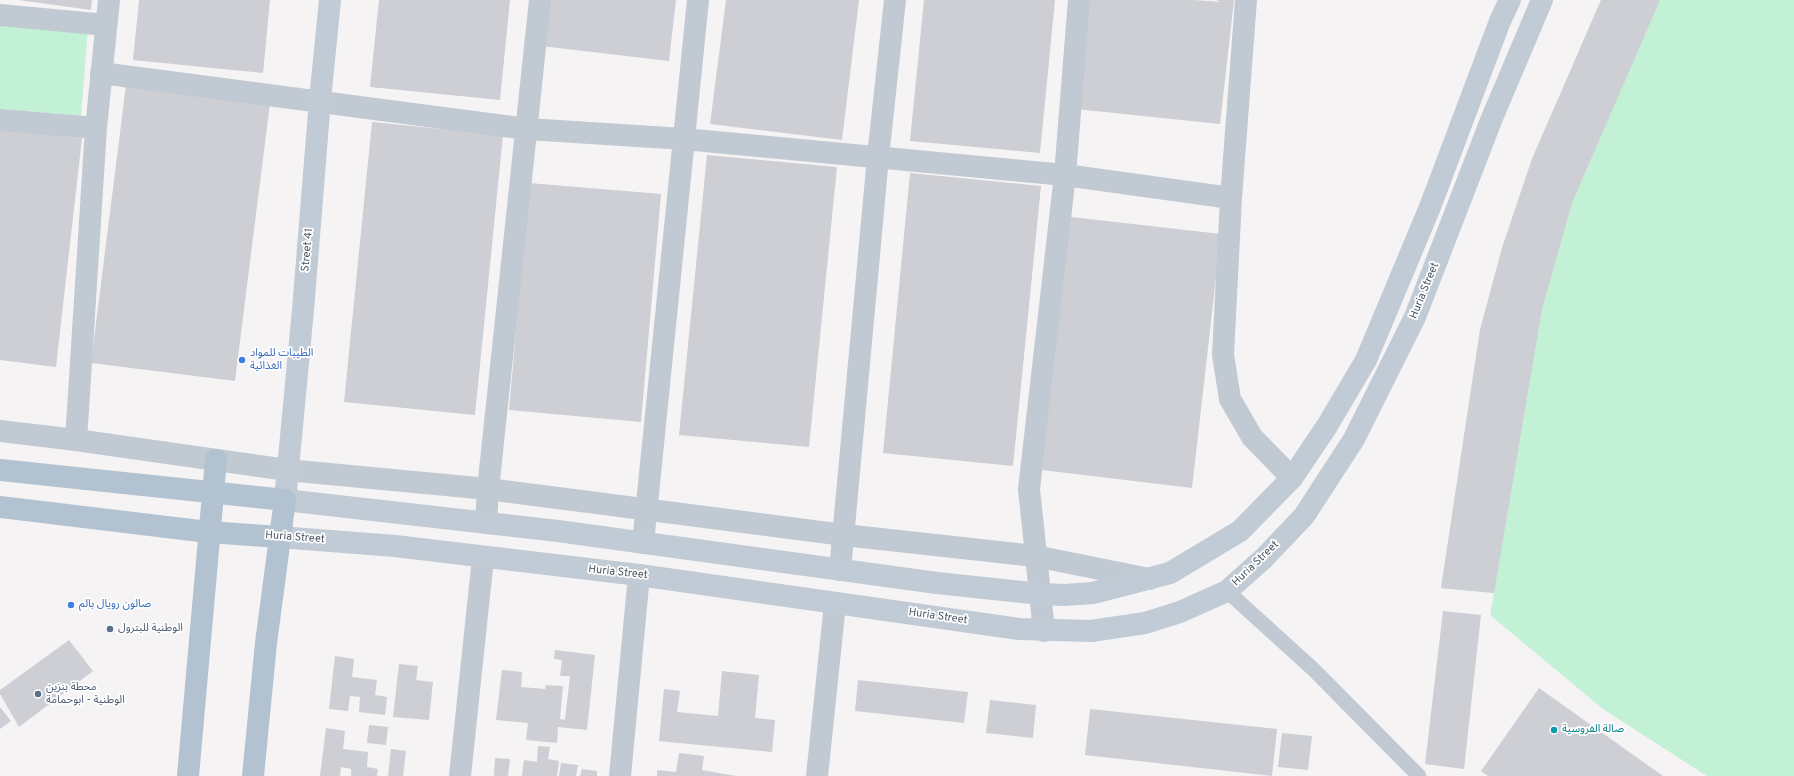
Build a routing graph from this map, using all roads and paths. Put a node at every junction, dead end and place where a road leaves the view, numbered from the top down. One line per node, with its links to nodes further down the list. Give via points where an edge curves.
1 (109, 0): 11 (street)
2 (330, 0): 13 (main road, Street 41)
3 (540, 0): 16 (street)
4 (698, 0): 17 (street)
5 (895, 0): 18 (street)
6 (1079, 0): 19 (street)
7 (1246, 0): 20 (street)
8 (1510, 0): 26 (main road, via 1430,207 1366,360 1327,426)
9 (1542, 0): 42 (main road, Huria Street, via 1415,317 1354,439 1304,516 1264,558)
10 (0, 15): 11 (street)
11 (106, 25): 12 (street)
12 (101, 73): 13 (street); 15 (street)
13 (320, 100): 16 (street); 25 (main road, Street 41)
14 (0, 120): 15 (street)
15 (96, 128): 22 (street)
16 (527, 129): 17 (street); 27 (street)
17 (684, 139): 18 (street); 31 (street)
18 (878, 157): 19 (street); 34 (street)
19 (1065, 175): 20 (street); 37 (street, via 1029,489)
20 (1231, 198): 26 (street, via 1222,355 1230,399 1252,437)
21 (0, 432): 22 (street)
22 (76, 440): 23 (street)
23 (216, 460): 25 (street); 28 (main road)
24 (0, 470): 28 (main road)
25 (287, 470): 27 (street); 29 (main road, Street 41)
26 (1292, 478): 41 (main road, via 1240,531 1170,573)
27 (488, 489): 31 (street); 32 (street)
28 (213, 493): 29 (main road); 33 (main road)
29 (285, 500): 32 (main road); 35 (main road)
30 (0, 507): 33 (main road, Huria Street)
31 (646, 509): 34 (street); 36 (street)
32 (486, 523): 36 (main road)
33 (208, 532): 35 (main road, Huria Street); 46 (main road)
34 (844, 535): 37 (street); 39 (street)
35 (279, 537): 38 (main road, Huria Street, via 388,546); 47 (main road)
36 (643, 543): 39 (main road)
37 (1035, 556): 41 (street); 43 (street)
38 (483, 558): 40 (main road, Huria Street); 48 (street)
39 (840, 570): 43 (main road)
40 (640, 575): 44 (main road, Huria Street); 49 (street)
41 (1149, 579): 43 (main road, via 1093,593)
42 (1227, 591): 45 (main road, Huria Street, via 1180,612 1145,623 1091,631); 51 (lane, via 1314,670)
43 (1040, 594): 45 (street)
44 (835, 604): 45 (main road, Huria Street); 50 (street)
45 (1044, 630)
46 (188, 776)
47 (253, 776)
48 (460, 776)
49 (620, 776)
50 (817, 776)
51 (1419, 776)

